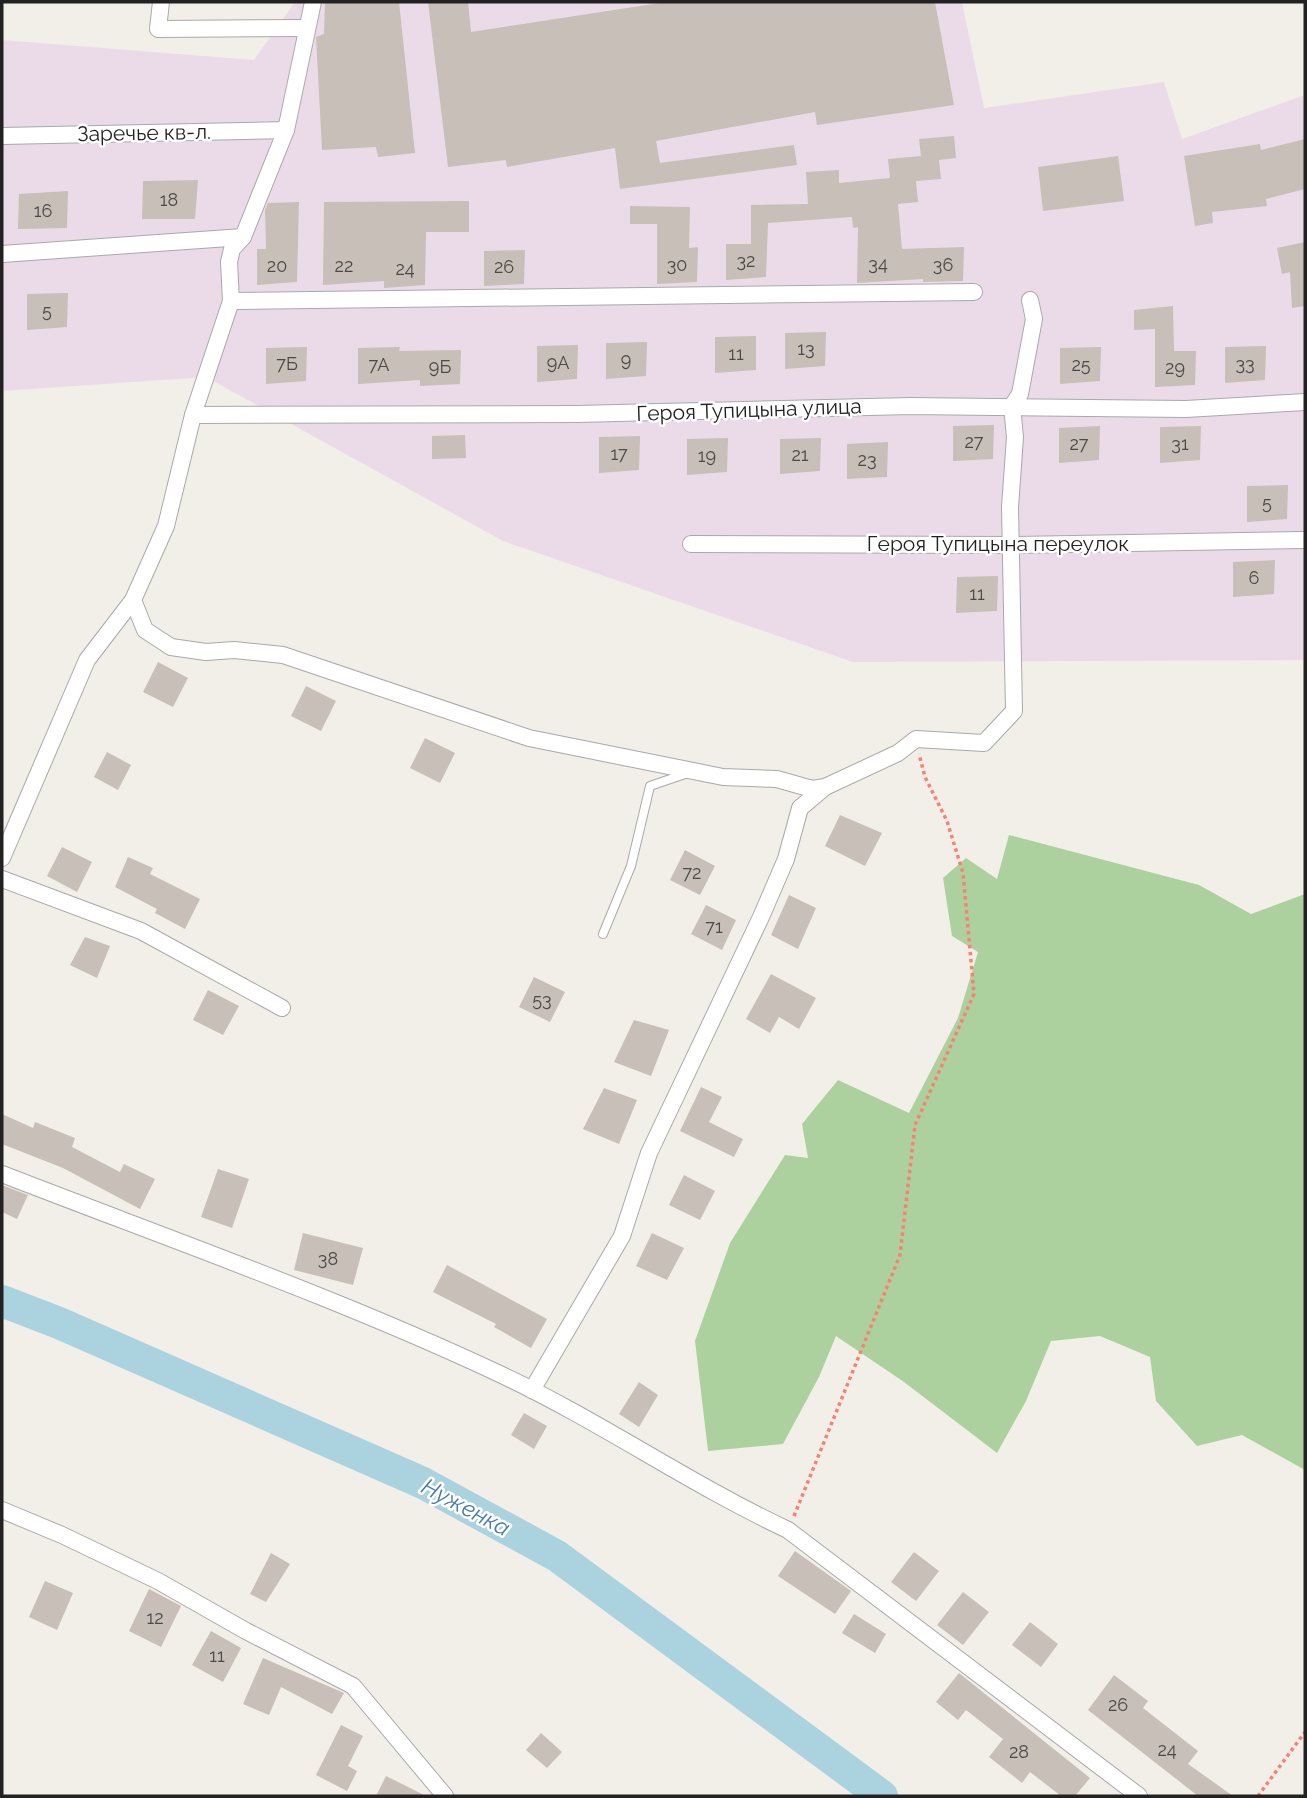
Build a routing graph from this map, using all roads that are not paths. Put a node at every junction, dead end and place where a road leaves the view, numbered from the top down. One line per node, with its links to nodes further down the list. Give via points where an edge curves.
1 (161, 2): 3 (street, via 158,29)
2 (313, 2): 3 (street)
3 (307, 28): 4 (street)
4 (286, 130): 5 (street, Заречье кв-л.); 6 (street)
5 (2, 136)
6 (243, 237): 7 (street); 10 (street, via 232,249 229,262)
7 (2, 254)
8 (974, 292): 10 (street)
9 (1030, 300): 12 (street, via 1034,319 1020,394)
10 (231, 301): 13 (street)
11 (1305, 402): 12 (street, Героя Тупицына улица, via 1186,409)
12 (1013, 406): 13 (street, Героя Тупицына улица); 16 (street)
13 (193, 415): 17 (street, via 166,526)
14 (1305, 540): 16 (street, Героя Тупицына переулок)
15 (691, 544): 16 (street, Героя Тупицына переулок)
16 (1010, 545): 19 (street, via 1014,711 984,743 916,739 898,753)
17 (133, 600): 18 (street, via 145,630 171,647 283,655 529,738); 20 (street, via 87,660)
18 (691, 772): 19 (street); 22 (lane, via 650,786 631,866)
19 (825, 787): 25 (street, via 800,808 786,859 761,917 649,1153 622,1236)
20 (2, 858)
21 (2, 879): 23 (street, via 141,931)
22 (603, 934)
23 (282, 1008)
24 (2, 1174): 25 (street, via 291,1286)
25 (532, 1390): 28 (street, via 727,1502 788,1530)
26 (2, 1510): 27 (street, via 158,1581 353,1686)
27 (444, 1796)
28 (1139, 1796)

